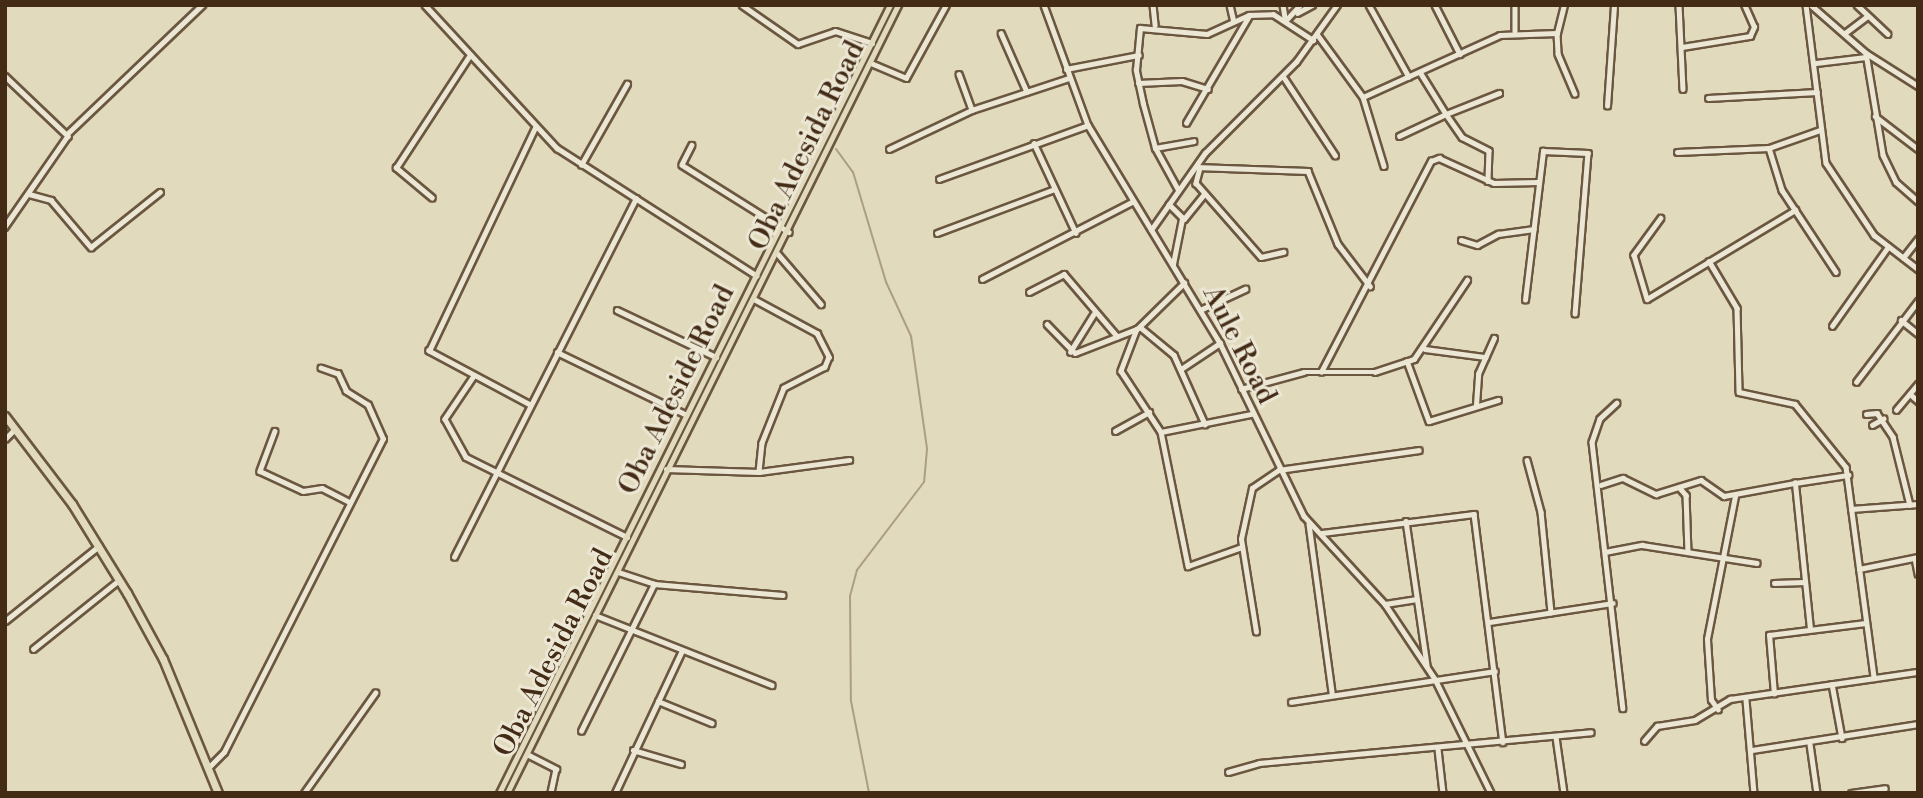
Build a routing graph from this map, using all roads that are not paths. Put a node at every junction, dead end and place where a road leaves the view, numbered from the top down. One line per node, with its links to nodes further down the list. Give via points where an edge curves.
1 (202, 5): 72 (street)
2 (425, 5): 39 (street)
3 (742, 5): 36 (street, via 798,44 835,32)
4 (890, 5): 36 (main road, Oba Adeside Road)
5 (898, 5): 42 (main road, Oba Adesida Road)
6 (946, 5): 42 (street, via 906,78)
7 (1044, 5): 44 (street, Aule Road)
8 (1153, 5): 28 (street)
9 (1230, 5): 27 (street)
10 (1283, 5): 26 (street)
11 (1300, 5): 23 (street)
12 (1312, 5): 23 (street)
13 (1337, 5): 33 (street)
14 (1369, 5): 49 (street)
15 (1435, 5): 38 (street)
16 (1515, 5): 29 (street)
17 (1564, 5): 31 (street)
18 (1614, 5): 64 (street)
19 (1679, 5): 37 (street)
20 (1744, 5): 37 (street, via 1754,27 1750,36)
21 (1809, 5): 32 (street); 43 (street)
22 (1857, 5): 25 (street)
23 (1295, 14): 26 (street)
24 (1249, 15): 26 (street); 27 (street); 56 (street)
25 (1866, 17): 32 (street); 34 (street)
26 (1286, 18): 35 (street)
27 (1234, 22): 28 (street, via 1207,34)
28 (1156, 26): 40 (street, via 1140,28)
29 (1515, 31): 31 (street); 38 (street)
30 (1001, 33): 58 (street)
31 (1558, 33): 61 (street, via 1558,54)
32 (1845, 33): 41 (street)
33 (1317, 34): 35 (street); 62 (street)
34 (1888, 34)
35 (1312, 40): 48 (street)
36 (873, 43): 53 (main road, Oba Adeside Road)
37 (1682, 47): 57 (street)
38 (1460, 54): 45 (street)
39 (470, 55): 70 (street); 94 (street, via 396,168)
40 (1139, 55): 44 (street); 51 (street)
41 (1866, 55): 43 (street); 54 (street); 67 (street)
42 (871, 63): 55 (main road, Oba Adesida Road)
43 (1816, 64): 59 (street)
44 (1066, 69): 50 (street, Aule Road)
45 (1420, 72): 49 (street); 66 (street)
46 (959, 74): 65 (street)
47 (5, 76): 72 (street)
48 (1283, 76): 82 (street); 85 (street)
49 (1409, 77): 62 (street)
50 (1069, 78): 58 (street); 69 (street, Aule Road)
51 (1138, 83): 56 (street, via 1182,81); 77 (street)
52 (627, 84): 83 (street)
53 (853, 84): 55 (main road); 103 (main road, Oba Adeside Road)
54 (1918, 86)
55 (860, 87): 106 (main road, Oba Adesida Road)
56 (1208, 89): 68 (street)
57 (1683, 89)
58 (1027, 92): 65 (street)
59 (1817, 92): 63 (street); 71 (street)
60 (1499, 93): 66 (street)
61 (1575, 94)
62 (1363, 97): 84 (street)
63 (1708, 98)
64 (1607, 106)
65 (972, 110): 79 (street)
66 (1446, 114): 73 (street); 87 (street, via 1462,137 1489,151)
67 (1875, 116): 80 (street); 96 (street, via 1891,174)
68 (1186, 123)
69 (1088, 125): 75 (street); 97 (street, Aule Road)
70 (535, 128): 83 (street); 151 (street, via 429,351)
71 (1820, 130): 78 (street); 111 (street, via 1834,179)
72 (67, 134): 92 (street)
73 (1399, 136)
74 (1193, 141): 77 (street)
75 (1034, 143): 86 (street); 89 (street)
76 (692, 145): 103 (street, via 682,165)
77 (1155, 148): 90 (street)
78 (1769, 148): 81 (street); 99 (street)
79 (889, 149)
80 (1918, 149)
81 (1677, 152)
82 (1335, 155)
83 (581, 165): 95 (street)
84 (1384, 166)
85 (1198, 167): 90 (street); 93 (street, via 1195,182); 123 (street, via 1308,171 1338,244)
86 (939, 179)
87 (1488, 181): 88 (street); 123 (street, via 1439,158 1431,161)
88 (1538, 182): 104 (street); 132 (street, via 1546,148 1591,156)
89 (1052, 190): 107 (street); 108 (street)
90 (1178, 191): 98 (street)
91 (160, 192): 92 (street, via 91,247 51,200)
92 (29, 194): 102 (street)
93 (1204, 194): 101 (street); 112 (street, via 1263,258)
94 (432, 198)
95 (636, 199): 119 (street); 143 (street)
96 (1918, 201)
97 (1132, 202): 105 (street, Aule Road); 108 (street)
98 (1169, 204): 101 (street); 105 (street)
99 (1795, 209): 115 (street); 118 (street)
100 (1661, 218): 115 (street, via 1634,255 1645,298)
101 (1182, 219): 116 (street)
102 (5, 227)
103 (782, 228): 106 (street); 119 (main road, Oba Adeside Road)
104 (1534, 229): 110 (street, via 1498,234 1477,245); 127 (street)
105 (1151, 230): 116 (street, Aule Road)
106 (789, 232): 113 (main road, Oba Adesida Road)
107 (937, 233)
108 (1076, 233): 120 (street)
109 (1918, 239): 114 (street)
110 (1461, 240)
111 (1888, 247): 114 (street); 136 (street)
112 (1283, 252)
113 (778, 254): 126 (main road, Oba Adesida Road); 129 (street)
114 (1903, 258): 117 (street)
115 (1709, 261): 183 (street, via 1737,308 1740,392 1788,400 1804,411)
116 (1173, 264): 122 (street, Aule Road)
117 (1918, 269)
118 (1836, 272)
119 (757, 276): 146 (main road, Oba Adeside Road)
120 (982, 279)
121 (1467, 280): 142 (street)
122 (1184, 283): 131 (street, Aule Road); 137 (street)
123 (1370, 286): 150 (street)
124 (1245, 289): 131 (street)
125 (1029, 292): 133 (street, via 1063,273)
126 (754, 299): 180 (main road, Oba Adesida Road); 181 (street, via 817,333 829,357 825,367 784,388 762,443)
127 (1525, 300)
128 (1918, 301): 134 (street)
129 (821, 304)
130 (617, 310): 146 (street)
131 (1200, 310): 141 (street, Aule Road)
132 (1574, 313)
133 (1093, 315): 139 (street); 144 (street)
134 (1901, 320): 138 (street); 152 (street)
135 (1047, 324): 144 (street)
136 (1832, 326)
137 (1138, 328): 139 (street); 149 (street, via 1161,339); 162 (street, via 1121,371)
138 (1918, 334)
139 (1118, 337): 144 (street)
140 (1494, 338): 145 (street)
141 (1220, 343): 149 (street); 154 (street, Aule Road)
142 (1425, 349): 145 (street); 147 (street)
143 (557, 352): 159 (street); 165 (street)
144 (1070, 352)
145 (1485, 357): 160 (street)
146 (717, 358): 165 (main road, Oba Adeside Road)
147 (1407, 361): 150 (street, via 1363,373); 160 (street, via 1429,421)
148 (321, 368): 188 (street, via 338,374 346,391 368,405 383,435)
149 (1181, 369): 168 (street)
150 (1321, 372): 154 (street)
151 (474, 376): 159 (street); 182 (street, via 445,421 466,457)
152 (1856, 382)
153 (1918, 384): 155 (street)
154 (1241, 389): 163 (street, Aule Road)
155 (1910, 394): 157 (street); 161 (street)
156 (1498, 400): 160 (street)
157 (1918, 401)
158 (1617, 403): 185 (street, via 1594,434)
159 (530, 405): 182 (street)
160 (1476, 405)
161 (1896, 410)
162 (1149, 412): 172 (street); 173 (street)
163 (1251, 414): 168 (street); 179 (street, Aule Road)
164 (1866, 414): 167 (street, via 1875,411)
165 (688, 415): 178 (main road, Oba Adeside Road)
166 (5, 416): 170 (highway)
167 (1883, 419): 169 (street); 190 (street)
168 (1205, 424): 173 (street)
169 (1872, 425)
170 (16, 429): 174 (street); 196 (highway)
171 (275, 431): 188 (street, via 260,471 301,490 322,488)
172 (1115, 431)
173 (1161, 432): 197 (street, via 1188,566)
174 (5, 439)
175 (1419, 450): 179 (street)
176 (849, 460): 181 (street)
177 (1527, 460): 215 (street, via 1541,512)
178 (662, 467): 180 (street); 195 (main road, Oba Adeside Road)
179 (1279, 470): 193 (street, Aule Road); 197 (street, via 1247,495)
180 (669, 471): 181 (street); 205 (main road, Oba Adesida Road)
181 (759, 472)
182 (497, 473): 195 (street); 201 (street)
183 (1848, 475): 184 (street); 191 (street)
184 (1795, 483): 187 (street); 208 (street)
185 (1601, 485): 186 (street, via 1621,478 1651,494); 199 (street)
186 (1679, 487): 187 (street, via 1701,480 1717,495); 198 (street, via 1686,495)
187 (1735, 496): 200 (street)
188 (348, 501): 256 (street, via 224,752)
189 (1918, 504): 190 (street)
190 (1910, 505): 191 (street)
191 (1852, 509): 204 (street)
192 (1406, 521): 194 (street); 212 (street); 218 (street, via 1474,514)
193 (1309, 524): 194 (street, Aule Road); 233 (street)
194 (1322, 533): 214 (street, Aule Road)
195 (626, 539): 216 (main road, Oba Adeside Road)
196 (100, 546): 207 (highway); 217 (street)
197 (1242, 547): 222 (street)
198 (1688, 551): 199 (street, via 1642,545); 200 (street)
199 (1605, 552): 213 (street)
200 (1721, 555): 203 (street); 239 (street, via 1707,639 1711,700)
201 (454, 557)
202 (1916, 557): 204 (street); 206 (street)
203 (1757, 563)
204 (1858, 569): 219 (street)
205 (618, 572): 210 (street); 216 (main road, Oba Adesida Road)
206 (1918, 575)
207 (119, 580): 223 (street); 256 (highway, via 163,659)
208 (1805, 582): 209 (street); 220 (street)
209 (1774, 583)
210 (654, 584): 211 (street); 221 (street)
211 (783, 595)
212 (1418, 600): 214 (street); 225 (street)
213 (1613, 603): 215 (street); 238 (street)
214 (1385, 604): 225 (street, Aule Road)
215 (1551, 613): 218 (street)
216 (593, 614): 221 (street); 240 (main road, Oba Adesida Road)
217 (5, 621)
218 (1490, 622): 226 (street)
219 (1866, 623): 220 (street); 228 (street)
220 (1810, 629): 234 (street, via 1769,635)
221 (632, 632): 224 (street); 243 (street)
222 (1256, 632)
223 (33, 649)
224 (681, 653): 231 (street); 236 (street)
225 (1427, 667): 229 (street, Aule Road)
226 (1495, 671): 229 (street); 248 (street)
227 (1918, 672): 228 (street)
228 (1874, 678): 230 (street)
229 (1435, 679): 233 (street); 250 (street, Aule Road)
230 (1832, 684): 234 (street); 246 (street)
231 (772, 685)
232 (375, 693): 261 (street)
233 (1332, 693): 237 (street)
234 (1774, 694): 235 (street)
235 (1746, 700): 239 (street, via 1730,699); 253 (street)
236 (658, 701): 241 (street); 252 (street)
237 (1291, 702)
238 (1623, 708)
239 (1719, 710): 247 (street, via 1657,726)
240 (540, 718): 254 (main road, Oba Adesida Road); 262 (main road)
241 (712, 723)
242 (1918, 725): 246 (street)
243 (581, 731)
244 (1591, 732): 245 (street)
245 (1556, 737): 248 (street); 268 (street)
246 (1842, 737): 249 (street)
247 (1644, 741)
248 (1503, 742): 250 (street)
249 (1810, 744): 253 (street); 270 (street)
250 (1468, 745): 251 (street); 267 (street, Aule Road)
251 (1437, 748): 257 (street, via 1259,762); 266 (street)
252 (633, 750): 255 (street); 265 (street)
253 (1752, 750): 259 (street)
254 (527, 754): 263 (main road, Oba Adesida Road); 264 (street, via 556,769)
255 (681, 764)
256 (209, 767): 260 (highway)
257 (1228, 772)
258 (1885, 788): 271 (street)
259 (1754, 792): 269 (street)
260 (218, 793)
261 (304, 793)
262 (499, 793)
263 (507, 793)
264 (551, 793)
265 (615, 793)
266 (1443, 793)
267 (1491, 793)
268 (1564, 793)
269 (1763, 793)
270 (1817, 793)
271 (1851, 793)

